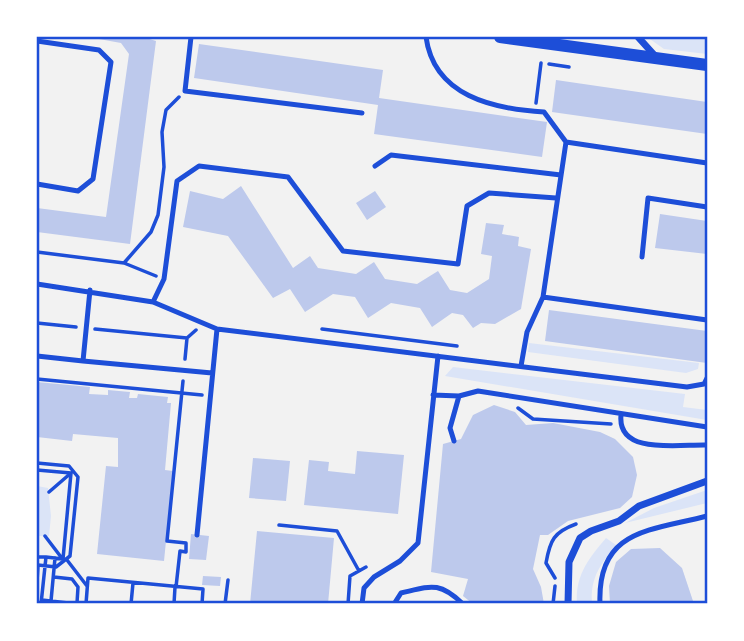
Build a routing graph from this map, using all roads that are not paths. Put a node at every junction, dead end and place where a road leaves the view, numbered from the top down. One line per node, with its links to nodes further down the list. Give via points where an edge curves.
1 (191, 37): 8 (lane, via 185,91)
2 (426, 37): 9 (lane, via 441,75 455,90 501,109 544,112)
3 (500, 37): 6 (street)
4 (638, 37): 6 (street)
5 (37, 41): 13 (lane, via 99,50 111,62 93,179 78,191)
6 (658, 58): 7 (street)
7 (707, 65)
8 (362, 113)
9 (566, 142): 10 (lane); 12 (lane)
10 (707, 163)
11 (375, 166): 12 (lane, via 391,155)
12 (561, 175): 14 (lane)
13 (37, 184)
14 (556, 198): 19 (lane); 20 (lane, via 489,193 467,206 458,264 343,251 288,177 199,166 177,181 164,279)
15 (707, 207): 16 (lane, via 648,198)
16 (642, 257)
17 (37, 284): 18 (lane)
18 (90, 290): 20 (lane); 25 (lane)
19 (543, 297): 21 (lane); 26 (lane, via 527,332)
20 (153, 302): 22 (lane)
21 (707, 320)
22 (217, 329): 24 (lane); 27 (lane)
23 (37, 356): 25 (lane)
24 (438, 356): 26 (lane); 29 (lane)
25 (83, 361): 27 (lane)
26 (521, 366): 28 (lane, via 687,387 704,384)
27 (212, 373): 37 (lane)
28 (707, 379)
29 (433, 395): 30 (lane); 38 (lane, via 418,543 374,577 364,588)
30 (459, 396): 31 (lane, via 478,391); 33 (lane, via 450,428)
31 (621, 415): 32 (lane); 34 (lane, via 627,436 638,444)
32 (707, 427)
33 (454, 441)
34 (707, 445)
35 (707, 481): 41 (street, via 639,506 619,521 580,538 569,562)
36 (707, 516): 42 (lane, via 628,537 607,558 599,584)
37 (197, 535)
38 (362, 604)
39 (394, 604): 40 (lane, via 401,593 433,585)
40 (463, 604)
41 (568, 604)
42 (600, 604)

